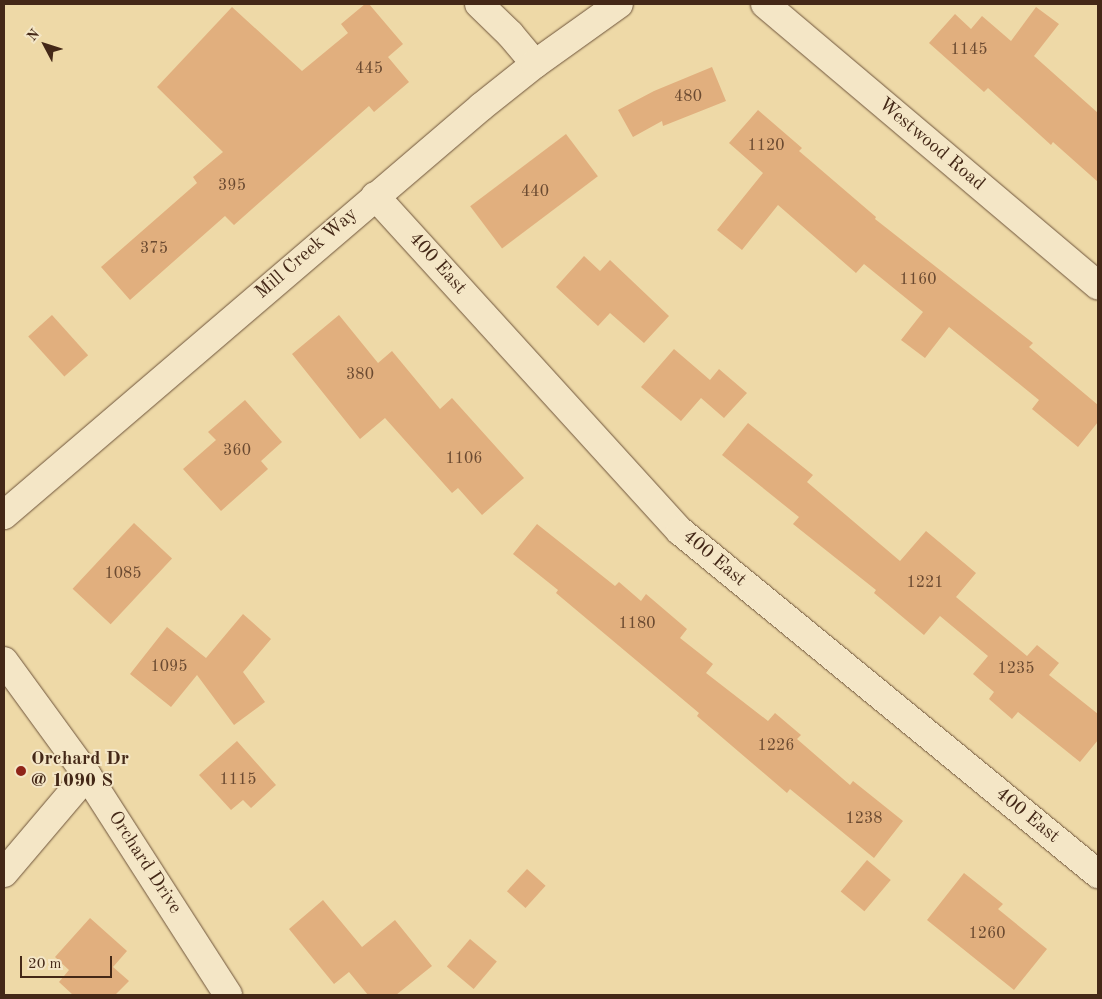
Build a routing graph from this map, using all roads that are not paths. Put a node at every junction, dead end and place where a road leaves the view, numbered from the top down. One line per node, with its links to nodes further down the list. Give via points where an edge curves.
1 (478, 4): 4 (street, via 510,34)
2 (619, 4): 4 (street, Mill Creek Way)
3 (765, 4): 6 (street, Westwood Road)
4 (535, 64): 5 (street, Mill Creek Way)
5 (375, 196): 7 (street, Mill Creek Way); 11 (street, 400 East, via 680,531)
6 (1098, 285)
7 (4, 515)
8 (4, 661): 9 (street, Orchard Drive)
9 (88, 775): 10 (street); 12 (street, Orchard Drive)
10 (4, 873)
11 (1098, 874)
12 (228, 995)

